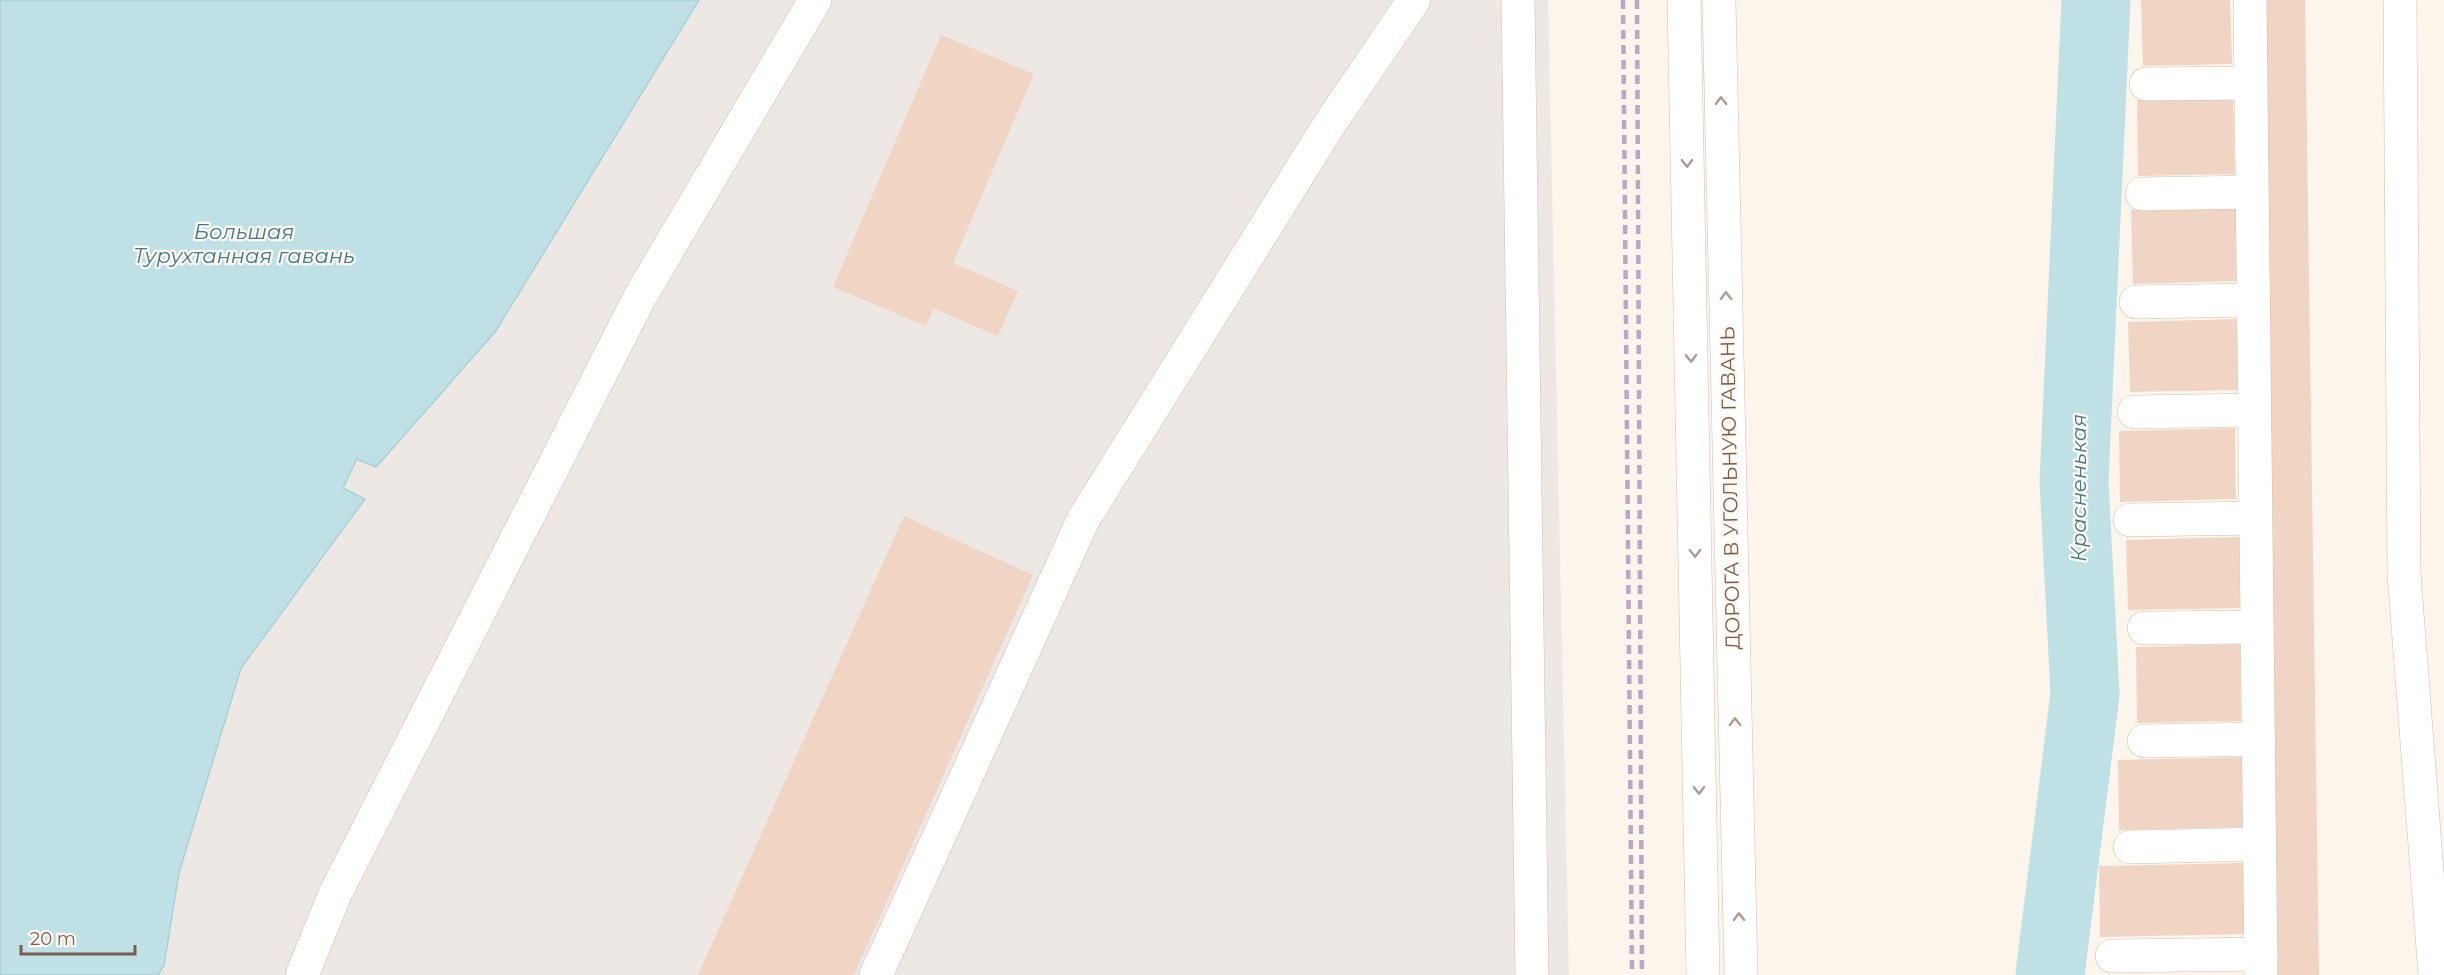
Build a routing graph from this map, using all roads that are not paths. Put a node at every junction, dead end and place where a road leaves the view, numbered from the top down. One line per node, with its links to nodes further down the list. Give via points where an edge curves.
1 (815, 0): 26 (street, via 641,295 336,892)
2 (1414, 0): 27 (street, via 1323,135 1083,520)
3 (1518, 0): 28 (street)
4 (1684, 0): 29 (street, ДОРОГА В УГОЛЬНУЮ ГАВАНЬ, one-way to 29)
5 (1719, 0): 30 (street, ДОРОГА В УГОЛЬНУЮ ГАВАНЬ, one-way to 5)
6 (2250, 0): 8 (street)
7 (2400, 0): 31 (street, via 2404,574)
8 (2250, 83): 9 (street); 10 (street)
9 (2146, 84)
10 (2252, 192): 11 (street); 12 (street)
11 (2142, 194)
12 (2253, 300): 13 (street); 14 (street)
13 (2136, 303)
14 (2254, 410): 15 (street); 16 (street)
15 (2134, 412)
16 (2255, 518): 17 (street); 18 (street)
17 (2130, 520)
18 (2257, 627): 19 (street); 20 (street)
19 (2144, 628)
20 (2259, 739): 21 (street); 22 (street)
21 (2144, 741)
22 (2260, 844): 23 (street); 25 (street)
23 (2130, 847)
24 (2112, 956): 25 (street)
25 (2261, 965)
26 (302, 975)
27 (876, 975)
28 (1532, 975)
29 (1703, 975)
30 (1741, 975)
31 (2435, 975)

